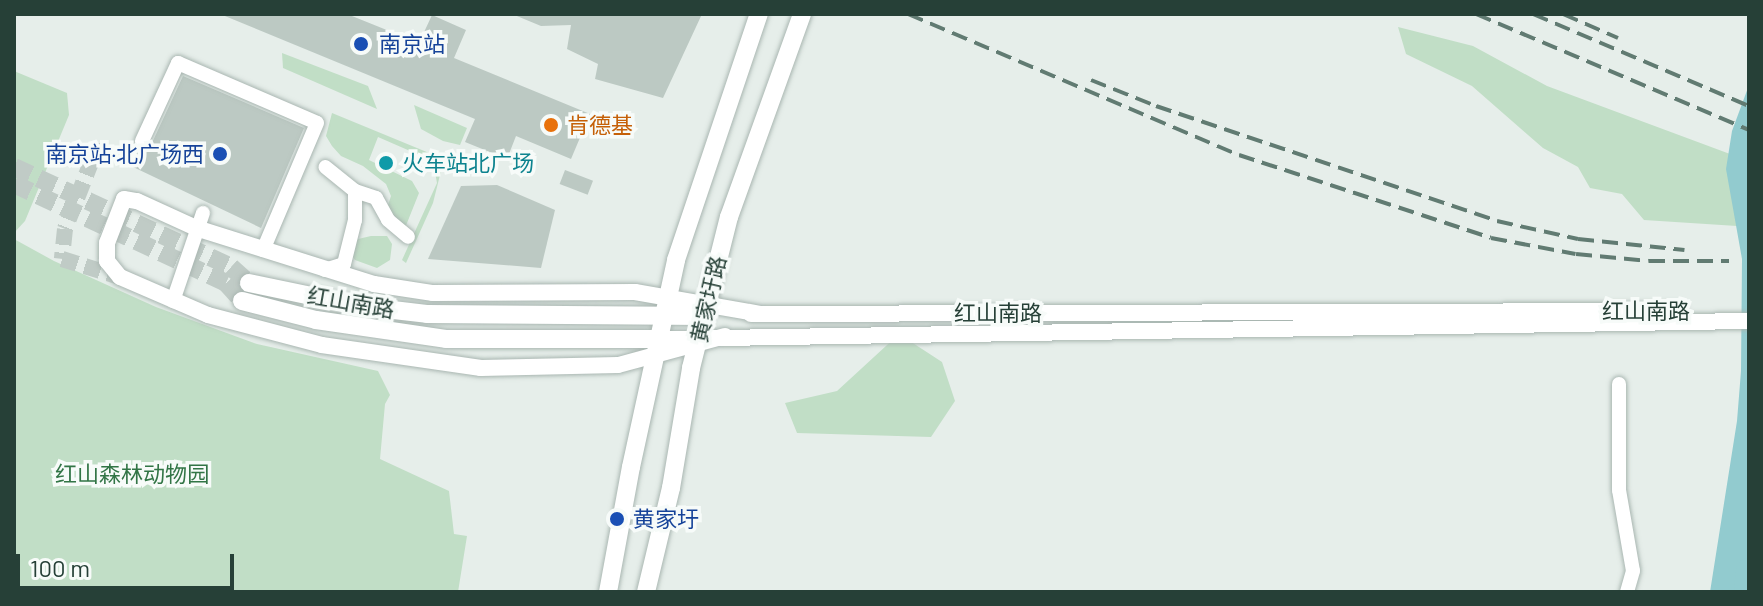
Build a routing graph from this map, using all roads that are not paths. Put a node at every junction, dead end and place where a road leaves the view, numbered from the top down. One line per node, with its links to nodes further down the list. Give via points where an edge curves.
1 (759, 14): 13 (main road, 黄家圩路, via 684,232)
2 (802, 14): 14 (main road, 黄家圩路, via 729,217)
3 (142, 141): 8 (street, via 178,63 317,123)
4 (325, 167): 5 (street)
5 (355, 191): 7 (street, via 376,198 388,220); 9 (street, via 355,220 344,264)
6 (200, 221): 8 (street); 11 (street); 11 (street, via 124,199 107,243 107,261 120,277)
7 (408, 237)
8 (263, 250): 9 (street)
9 (325, 270): 13 (street, via 433,293 635,292)
10 (249, 283): 13 (main road, 红山南路, via 427,314)
11 (173, 301): 19 (street, via 322,345 481,368 618,365)
12 (242, 301): 19 (main road, 红山南路, via 316,320 446,339)
13 (667, 308): 14 (main road, 红山南路); 19 (main road, 黄家圩路)
14 (706, 310): 16 (street, 红山南路); 18 (main road, 黄家圩路)
15 (1749, 310): 16 (street, 红山南路)
16 (1719, 315): 17 (street); 18 (street, 红山南路, via 1499,328 725,336)
17 (1749, 321)
18 (699, 341): 19 (street, 红山南路); 22 (main road, 黄家圩路)
19 (658, 347): 21 (main road, 黄家圩路)
20 (1619, 384): 23 (street, via 1619,490 1633,571)
21 (608, 592)
22 (646, 592)
23 (1627, 592)

